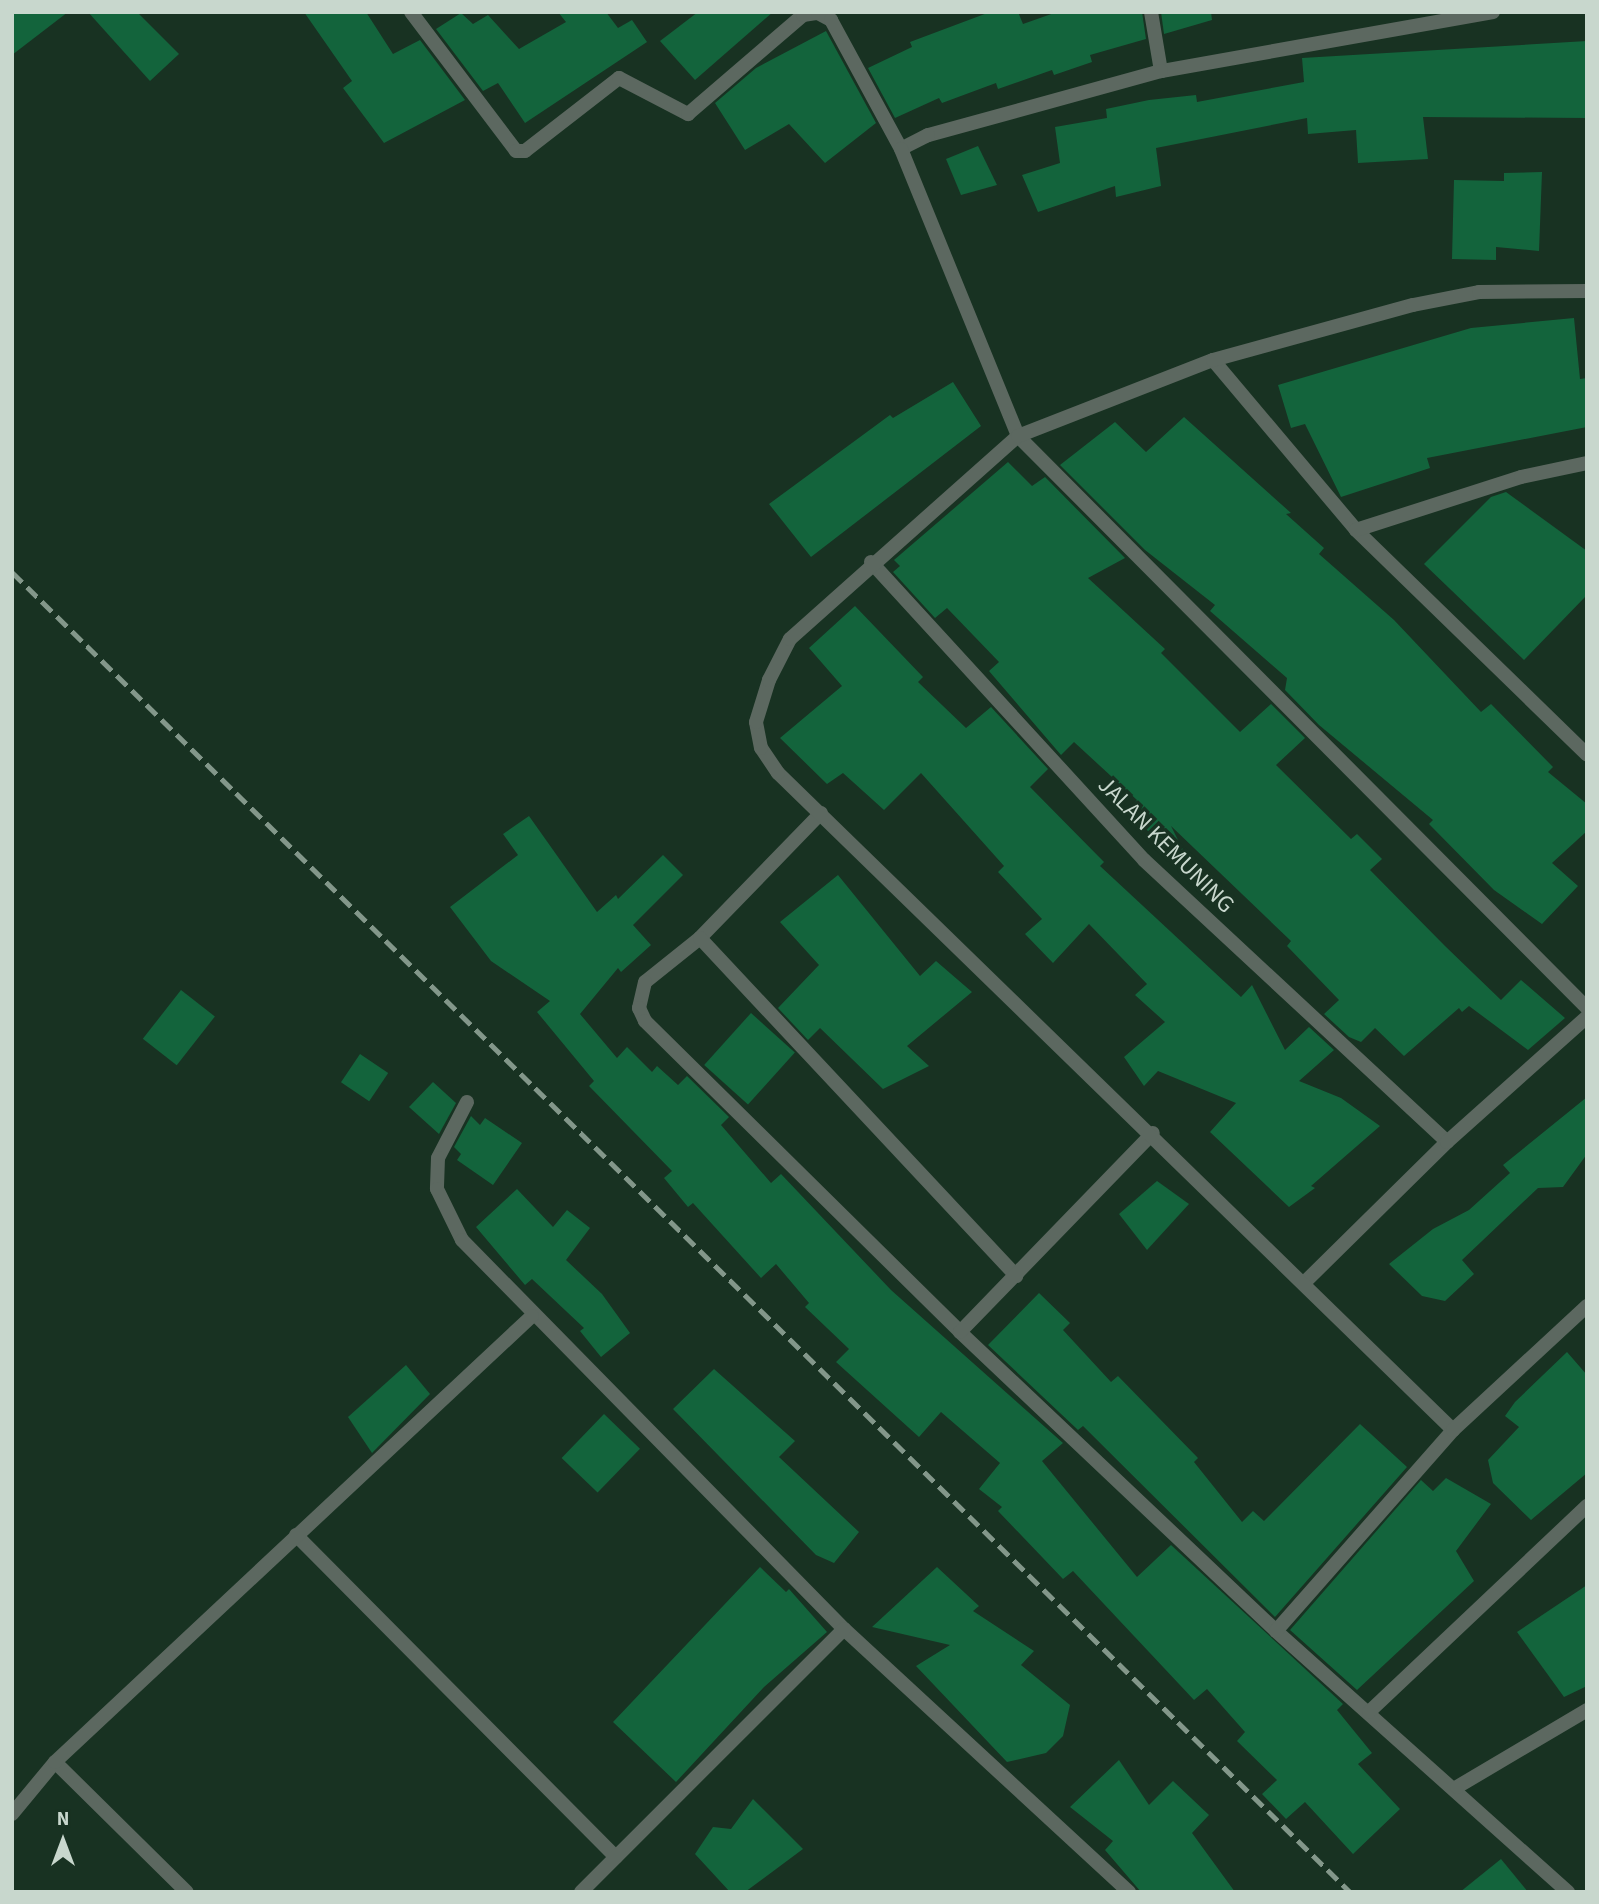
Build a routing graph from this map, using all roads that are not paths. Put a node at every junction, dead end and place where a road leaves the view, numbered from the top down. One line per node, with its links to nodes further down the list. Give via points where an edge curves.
1 (411, 12): 5 (street, via 516,151 525,151 619,78 688,114 803,15 818,13 831,20)
2 (1151, 12): 4 (street)
3 (1493, 12): 4 (street)
4 (1161, 71): 5 (street, via 928,135)
5 (901, 149): 8 (street)
6 (1587, 291): 7 (street, via 1479,292)
7 (1213, 360): 8 (street); 10 (street)
8 (1018, 436): 11 (street); 15 (street)
9 (1587, 463): 10 (street, via 1521,477)
10 (1356, 530): 12 (street)
11 (871, 562): 13 (street, via 790,639 769,680 756,722 761,748 778,773); 19 (street, JALAN KEMUNING, via 1144,860)
12 (1587, 755)
13 (821, 813): 14 (street); 18 (street)
14 (700, 938): 20 (street); 24 (street, via 645,982 639,1008 645,1021)
15 (1587, 1008)
16 (1587, 1017): 19 (street)
17 (467, 1102): 23 (street, via 438,1158 437,1188 463,1240)
18 (1153, 1133): 20 (street); 21 (street)
19 (1447, 1142): 21 (street)
20 (1016, 1276): 24 (street)
21 (1306, 1281): 25 (street)
22 (1587, 1306): 25 (street)
23 (532, 1316): 27 (street); 28 (street)
24 (960, 1332): 29 (street)
25 (1453, 1430): 29 (street)
26 (1587, 1506): 31 (street)
27 (296, 1535): 32 (street); 35 (street)
28 (844, 1629): 35 (street); 38 (street)
29 (1276, 1631): 31 (street)
30 (1587, 1710): 33 (street)
31 (1369, 1712): 33 (street)
32 (55, 1762): 34 (street); 36 (street)
33 (1457, 1787): 39 (street)
34 (12, 1814)
35 (616, 1857): 37 (street)
36 (187, 1892)
37 (581, 1892)
38 (1129, 1892)
39 (1568, 1892)

